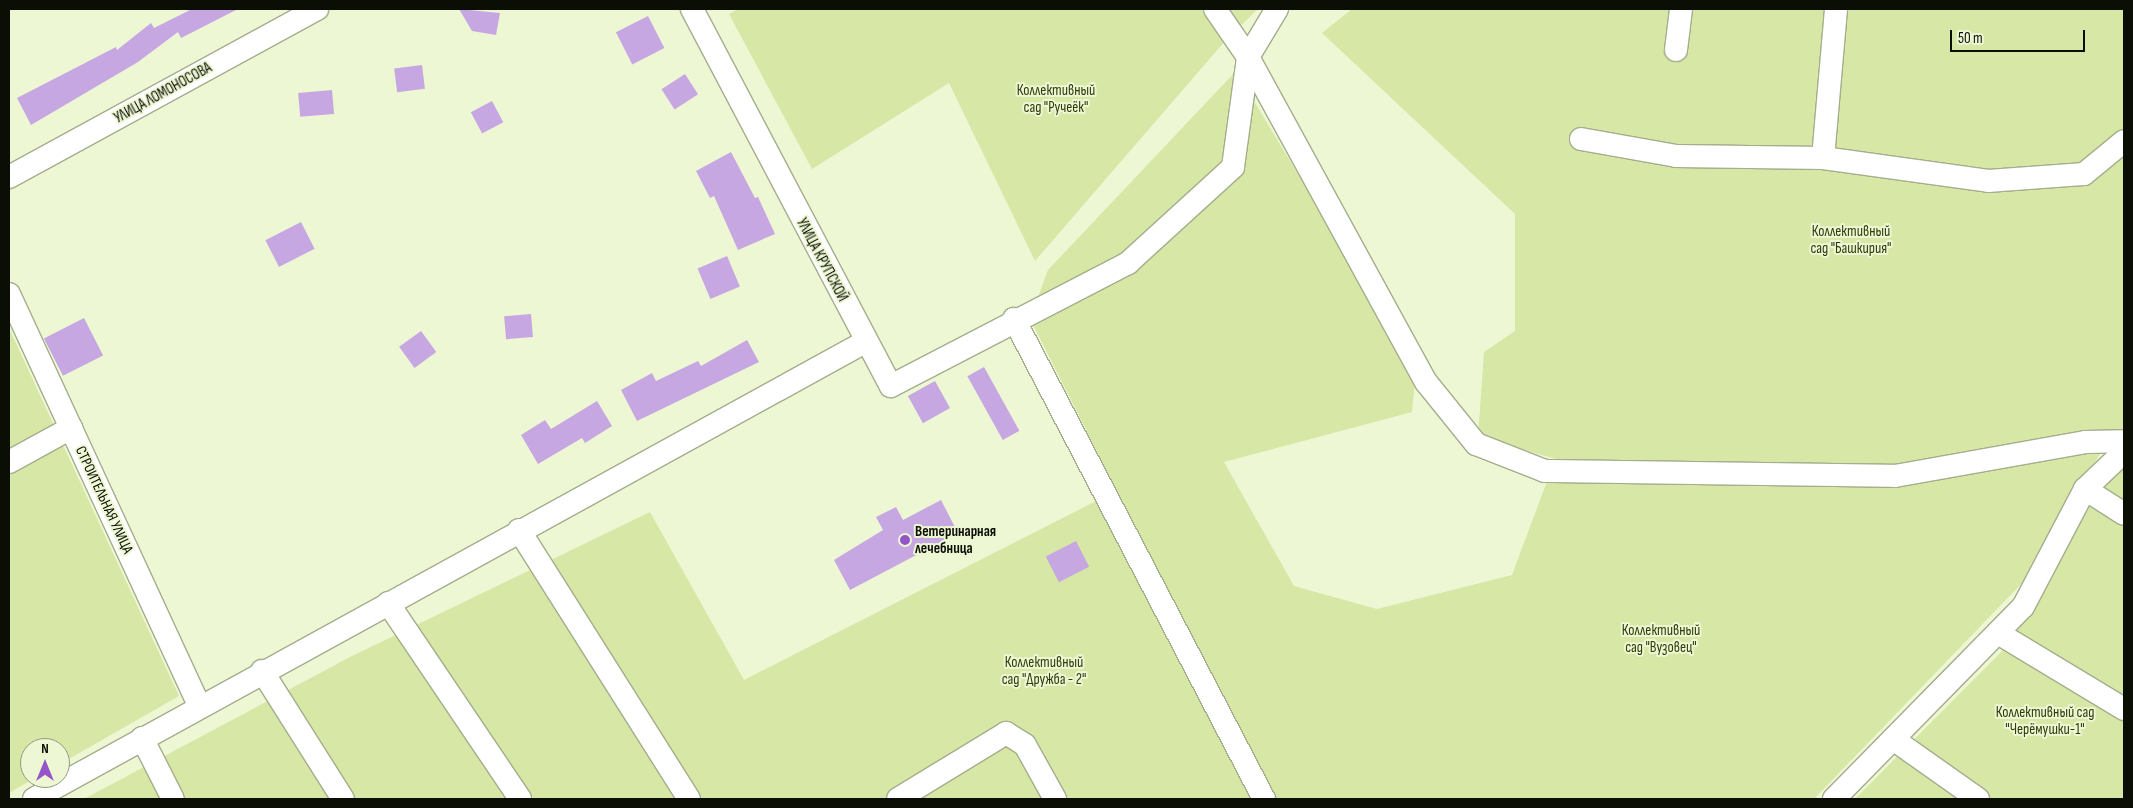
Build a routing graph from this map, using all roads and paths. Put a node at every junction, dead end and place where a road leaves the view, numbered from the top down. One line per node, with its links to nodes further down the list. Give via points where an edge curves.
1 (318, 9): 12 (street, УЛИЦА ЛОМОНОСОВА)
2 (692, 9): 15 (street, УЛИЦА КРУПСКОЙ)
3 (1215, 9): 8 (street)
4 (1277, 9): 8 (street)
5 (1681, 9): 7 (street)
6 (1836, 9): 11 (street)
7 (1676, 50)
8 (1248, 57): 14 (street, via 1233,168 1128,263); 17 (street, via 1426,382 1476,444 1545,471 1895,476 2085,442)
9 (1581, 139): 11 (street, via 1676,156)
10 (2124, 141): 11 (street, via 2084,174 1988,181)
11 (1823, 158)
12 (9, 176)
13 (9, 294): 16 (street, СТРОИТЕЛЬНАЯ УЛИЦА)
14 (1014, 319): 15 (street, УЛИЦА КРУПСКОЙ, via 891,386); 37 (street)
15 (865, 342): 22 (street)
16 (71, 428): 19 (street); 26 (street, СТРОИТЕЛЬНАЯ УЛИЦА)
17 (2124, 441)
18 (2124, 452): 20 (street)
19 (9, 462)
20 (2085, 489): 21 (street); 24 (street, via 2023,607)
21 (2124, 514)
22 (519, 530): 23 (street); 34 (street)
23 (388, 602): 25 (street); 33 (street)
24 (1998, 633): 27 (street); 29 (street)
25 (262, 671): 26 (street); 32 (street)
26 (200, 706): 28 (street)
27 (2124, 709)
28 (142, 738): 30 (street); 31 (street)
29 (1893, 739): 38 (street); 39 (street)
30 (40, 798)
31 (173, 799)
32 (342, 799)
33 (520, 799)
34 (689, 799)
35 (898, 799): 36 (street, via 1006,733 1025,746)
36 (1055, 799)
37 (1264, 799)
38 (1834, 799)
39 (1978, 799)

